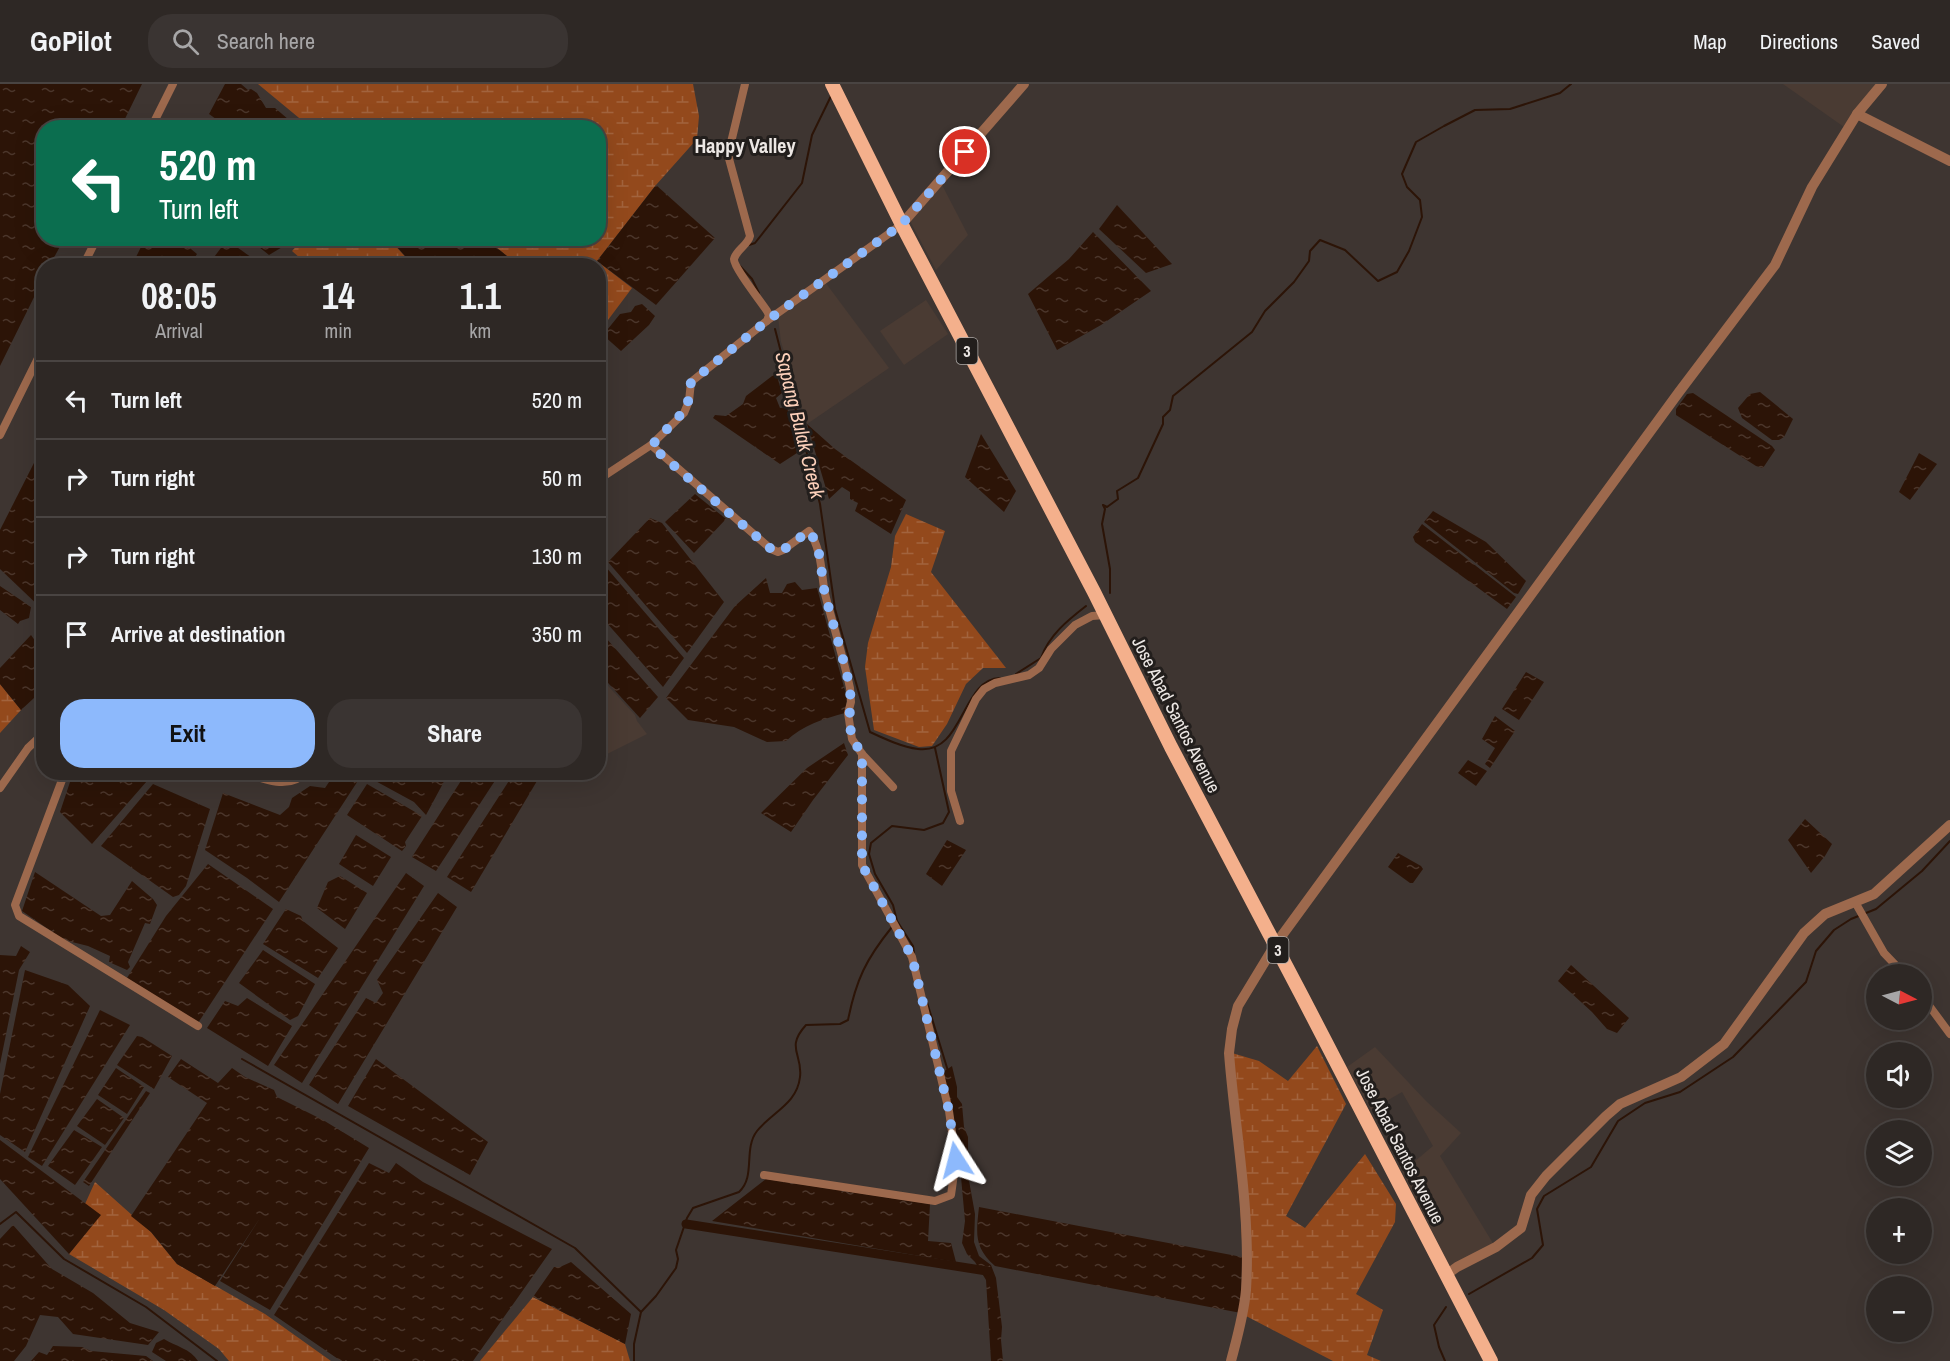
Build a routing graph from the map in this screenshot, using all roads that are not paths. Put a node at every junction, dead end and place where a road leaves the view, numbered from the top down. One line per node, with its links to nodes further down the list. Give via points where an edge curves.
1 (172, 84): 7 (street)
2 (745, 84): 10 (street, via 728,154 750,236 734,261 767,311)
3 (832, 84): 9 (highway, Jose Abad Santos Avenue / 3)
4 (1024, 84): 9 (street)
5 (1882, 84): 6 (street)
6 (1857, 114): 8 (street); 26 (street, via 1812,187 1775,265)
7 (155, 120)
8 (1950, 161)
9 (901, 225): 10 (street); 15 (highway, Jose Abad Santos Avenue / 3)
10 (767, 321): 13 (street, via 691,382 687,408)
11 (36, 362): 12 (street)
12 (0, 435)
13 (651, 446): 14 (street); 17 (street, via 771,549 783,550 809,531 816,541 850,688 852,739)
14 (606, 475)
15 (1105, 615): 23 (street, via 1092,616 1075,625 1029,675 995,683 976,699 951,751 951,792); 26 (highway, Jose Abad Santos Avenue / 3)
16 (36, 740): 22 (street)
17 (862, 754): 21 (street); 31 (street, via 862,865 912,957 949,1111 956,1160 951,1195 935,1202)
18 (62, 780): 29 (street, via 15,905 19,916)
19 (266, 780): 20 (street)
20 (294, 780)
21 (893, 787)
22 (0, 788)
23 (960, 821)
24 (1950, 825): 25 (street)
25 (1857, 906): 27 (street); 32 (street, via 1825,914 1804,933 1724,1044 1681,1077 1620,1104 1546,1176 1532,1195 1521,1228)
26 (1275, 945): 32 (highway, Jose Abad Santos Avenue / 3); 33 (street, via 1238,1006 1229,1053 1247,1254 1243,1315)
27 (1894, 964)
28 (1932, 1010): 30 (street)
29 (198, 1026)
30 (1950, 1034)
31 (764, 1175)
32 (1446, 1275): 34 (highway, Jose Abad Santos Avenue / 3)
33 (1231, 1361)
34 (1491, 1361)

